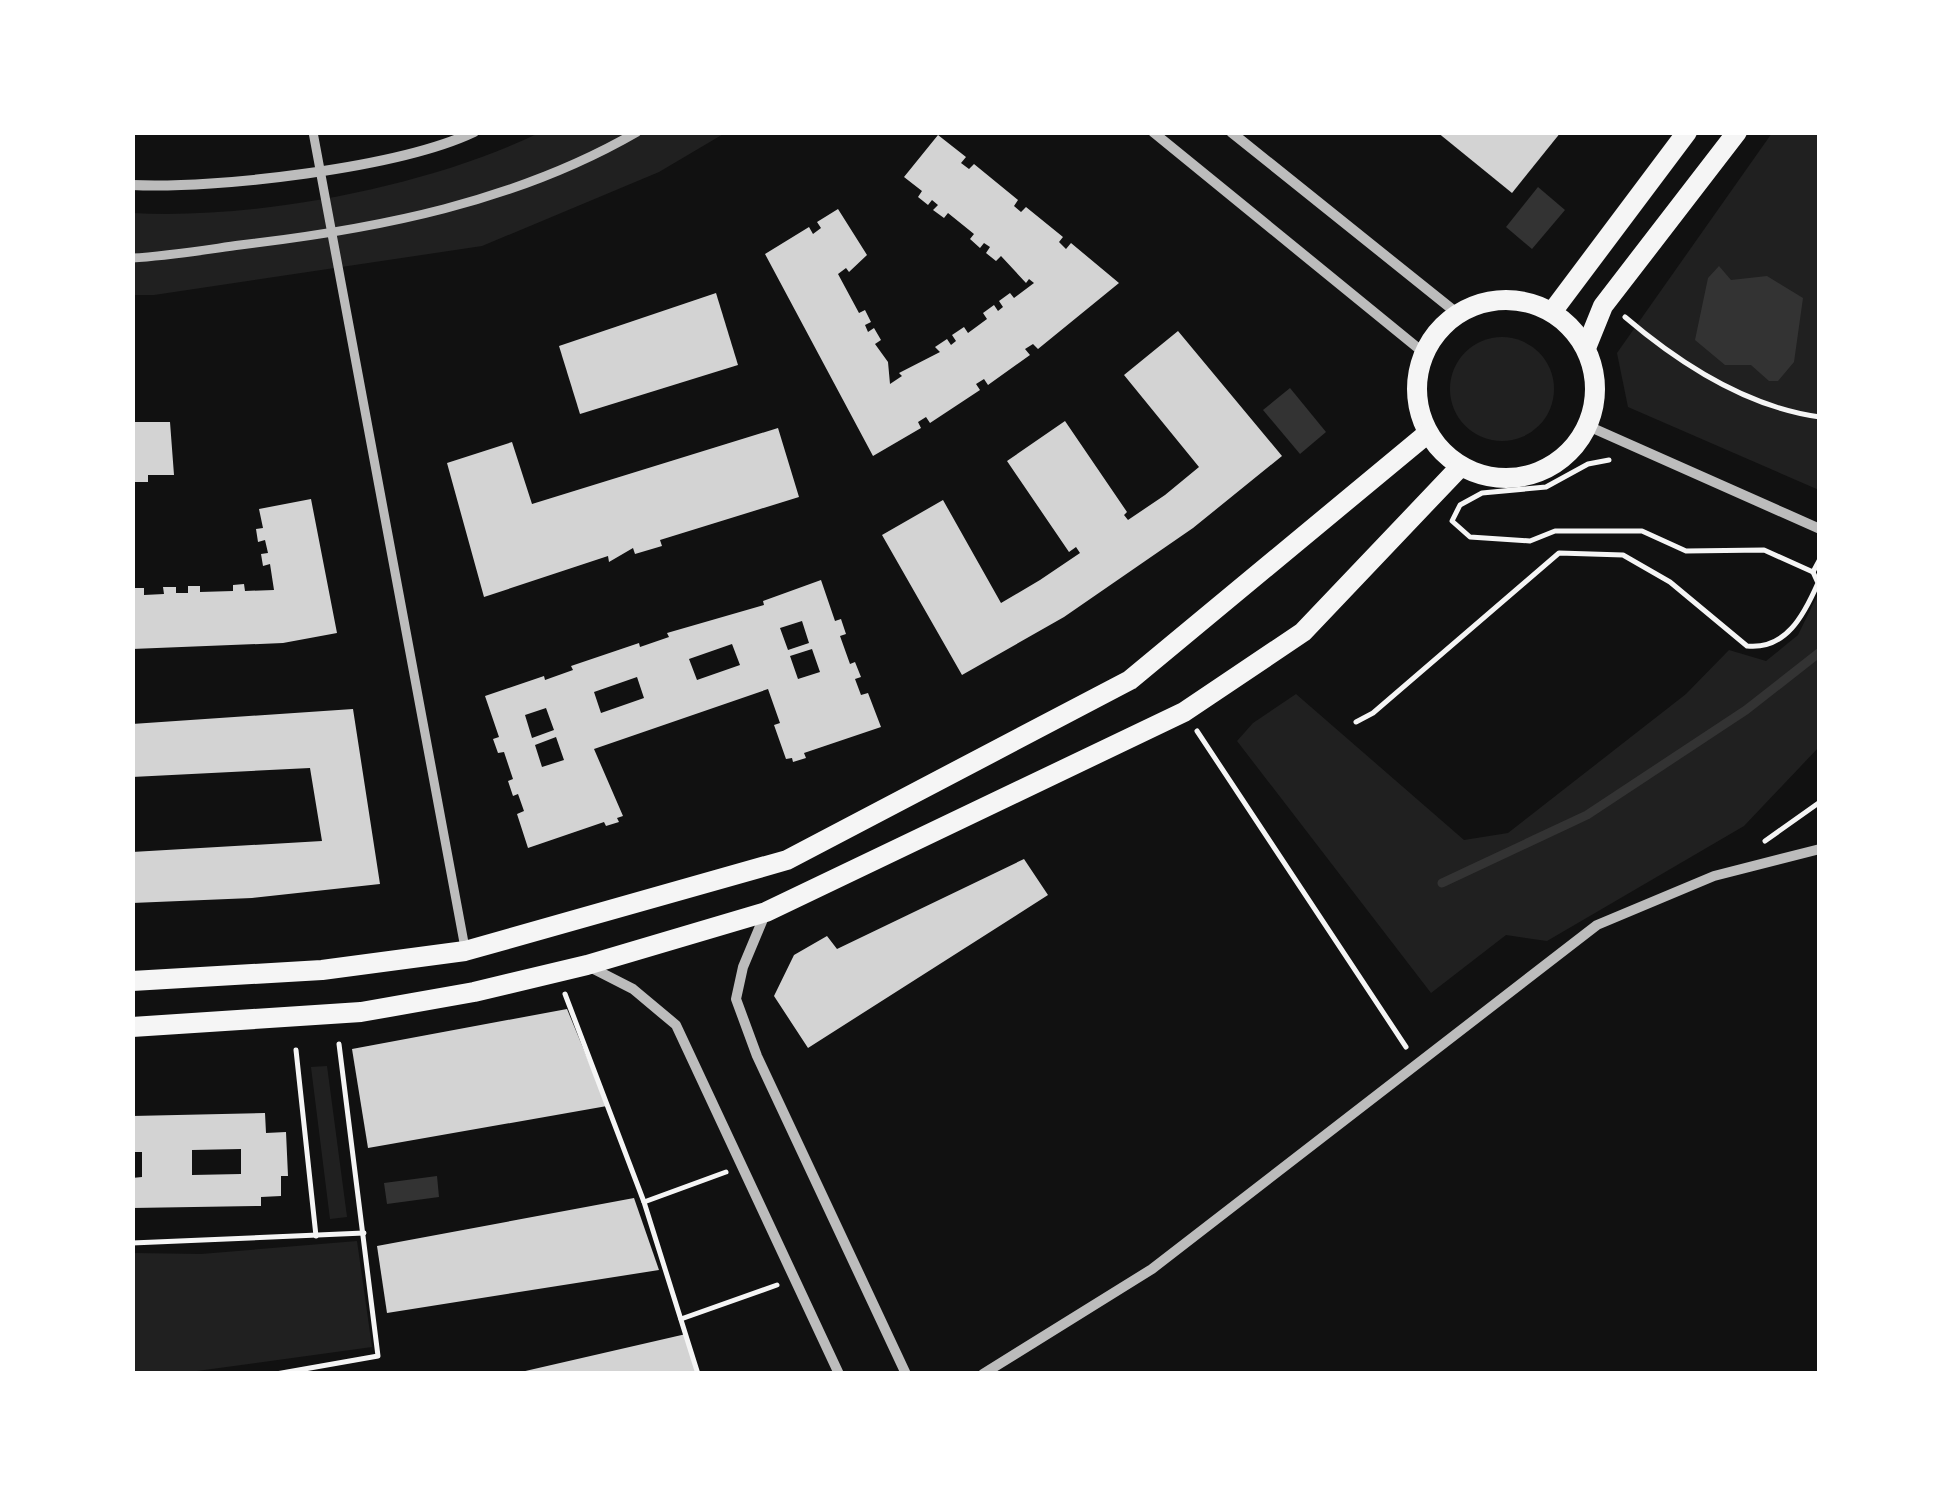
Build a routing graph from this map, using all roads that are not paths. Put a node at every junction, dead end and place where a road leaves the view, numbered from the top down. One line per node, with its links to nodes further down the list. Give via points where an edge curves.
1 (314, 132): 8 (street)
2 (474, 132): 8 (street, via 446,146)
3 (637, 132): 10 (street, via 589,160 457,206)
4 (1153, 132): 15 (street)
5 (1231, 132): 13 (street)
6 (1687, 132): 12 (main road)
7 (1737, 132): 14 (main road, via 1603,306)
8 (320, 169): 9 (street, via 172,187); 10 (street)
9 (132, 185)
10 (331, 234): 11 (street); 22 (street)
11 (132, 258)
12 (1552, 312): 13 (main road, via 1504,300); 14 (main road)
13 (1458, 314): 15 (main road)
14 (1586, 348): 16 (main road, via 1596,400)
15 (1424, 353): 17 (main road, via 1417,394)
16 (1588, 426): 18 (main road, via 1565,456 1532,475 1507,479); 19 (street)
17 (1428, 433): 18 (main road); 22 (main road, via 1130,680 786,860)
18 (1460, 466): 21 (main road, via 1303,632 1184,712)
19 (1820, 529)
20 (1820, 849): 28 (street, via 1714,876 1597,925 1152,1270)
21 (766, 912): 23 (main road); 27 (street, via 736,999)
22 (465, 951): 24 (main road, via 322,970)
23 (587, 965): 25 (main road, via 360,1012); 26 (street, via 676,1025)
24 (132, 981)
25 (132, 1026)
26 (839, 1374)
27 (906, 1374)
28 (982, 1374)

